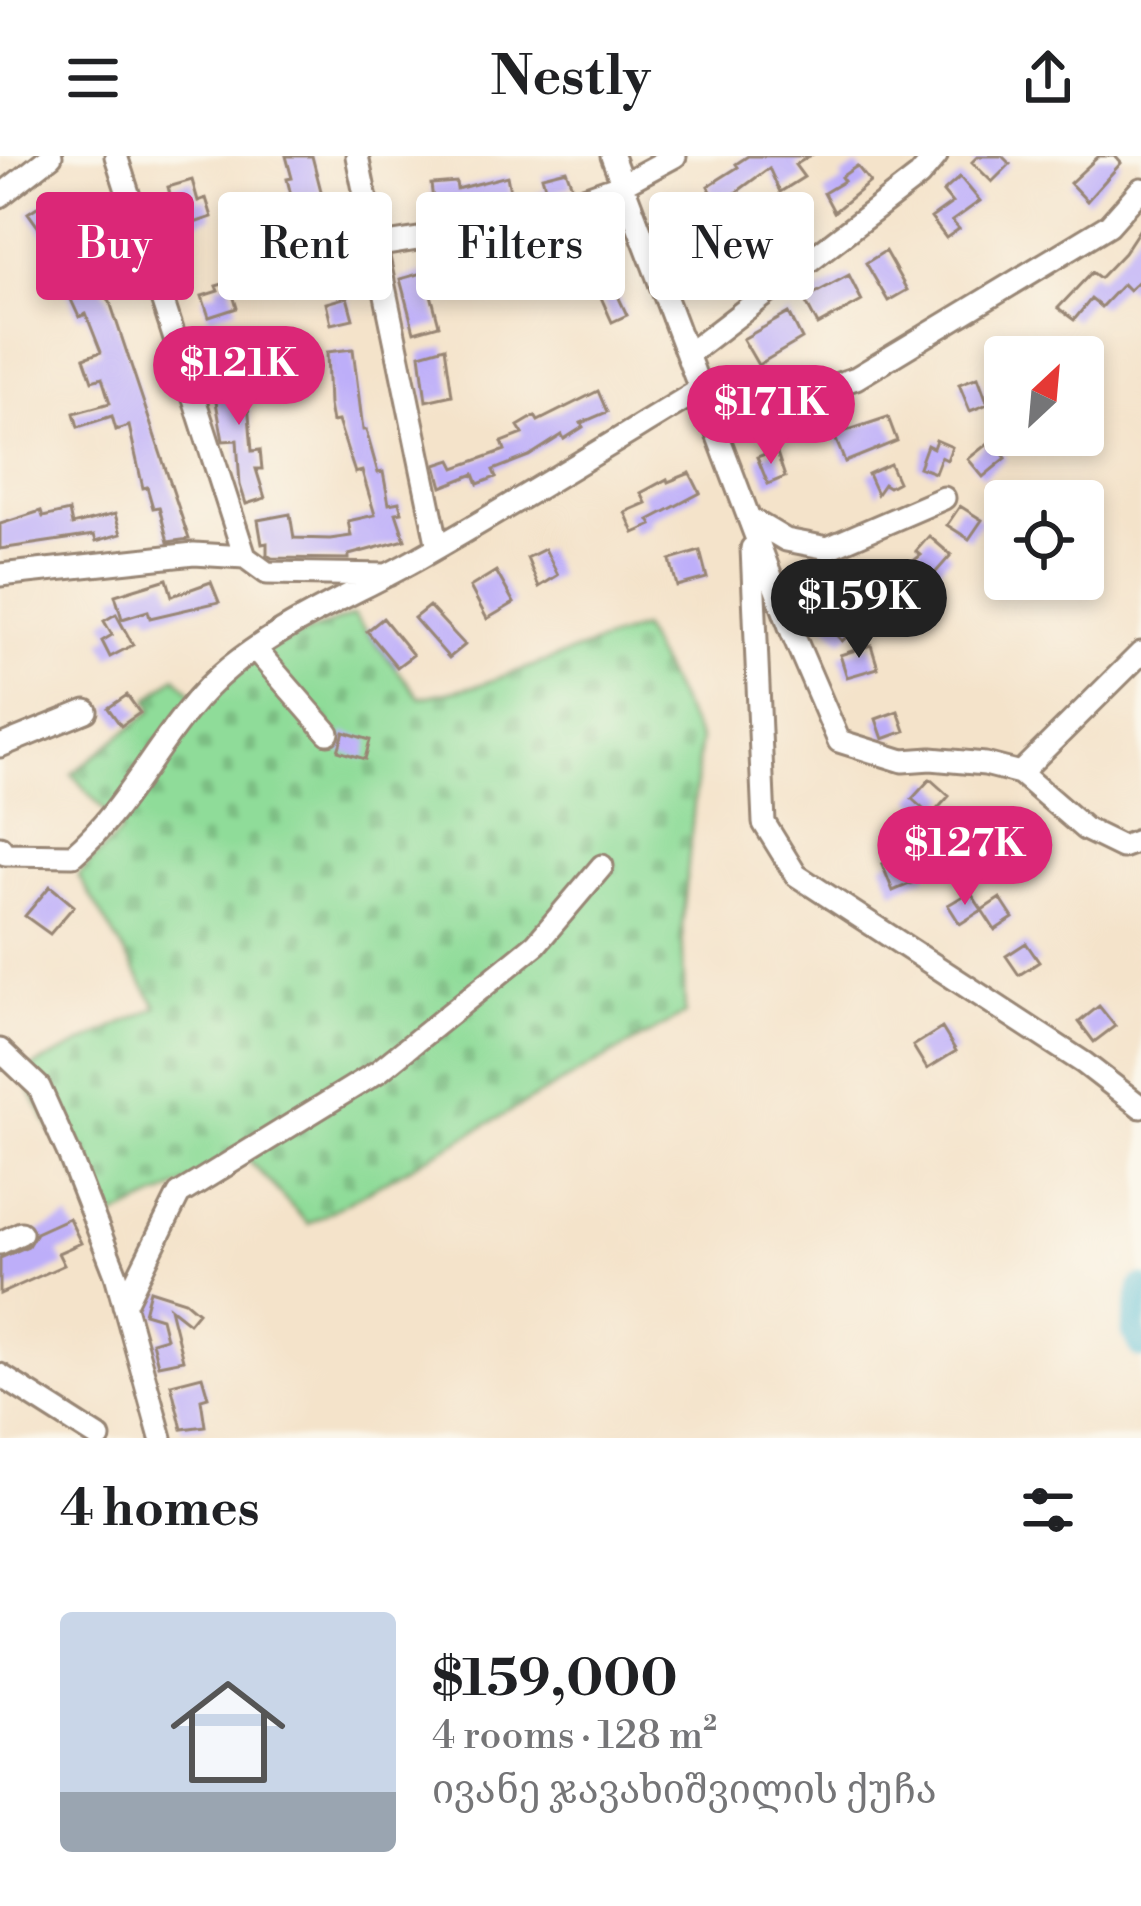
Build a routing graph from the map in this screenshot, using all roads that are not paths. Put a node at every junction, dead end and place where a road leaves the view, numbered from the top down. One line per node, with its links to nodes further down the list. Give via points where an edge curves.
1 (51, 156): 11 (street)
2 (116, 156): 20 (street)
3 (356, 156): 10 (street)
4 (612, 156): 8 (street)
5 (675, 156): 8 (street)
6 (936, 156): 7 (street)
7 (914, 166): 14 (street)
8 (623, 184): 12 (street, via 512,224); 14 (street)
9 (1141, 189): 16 (street, via 1109,226 856,377)
10 (363, 192)
11 (0, 196)
12 (392, 243)
13 (385, 300): 19 (street)
14 (687, 355): 15 (street)
15 (700, 389): 16 (street); 19 (street)
16 (715, 426): 18 (street)
17 (944, 498): 18 (street, via 828,548 786,540)
18 (749, 518): 28 (street, via 839,741 903,761); 33 (street, via 764,823 796,875)
19 (438, 547): 22 (street)
20 (245, 556): 21 (street); 22 (street, via 267,573)
21 (0, 575)
22 (388, 575): 23 (street)
23 (255, 649): 26 (street); 30 (street, via 226,670 73,855 5,854)
24 (1141, 653): 28 (street)
25 (86, 710): 27 (street)
26 (328, 733)
27 (0, 746)
28 (1020, 773): 29 (street, via 1084,829 1122,847)
29 (1141, 840)
30 (0, 847)
31 (602, 866): 34 (street, via 536,944 379,1071 179,1194)
32 (0, 1050): 34 (street, via 39,1088)
33 (1136, 1104)
34 (124, 1305): 37 (street)
35 (0, 1375): 36 (street)
36 (99, 1438)
37 (161, 1438)

